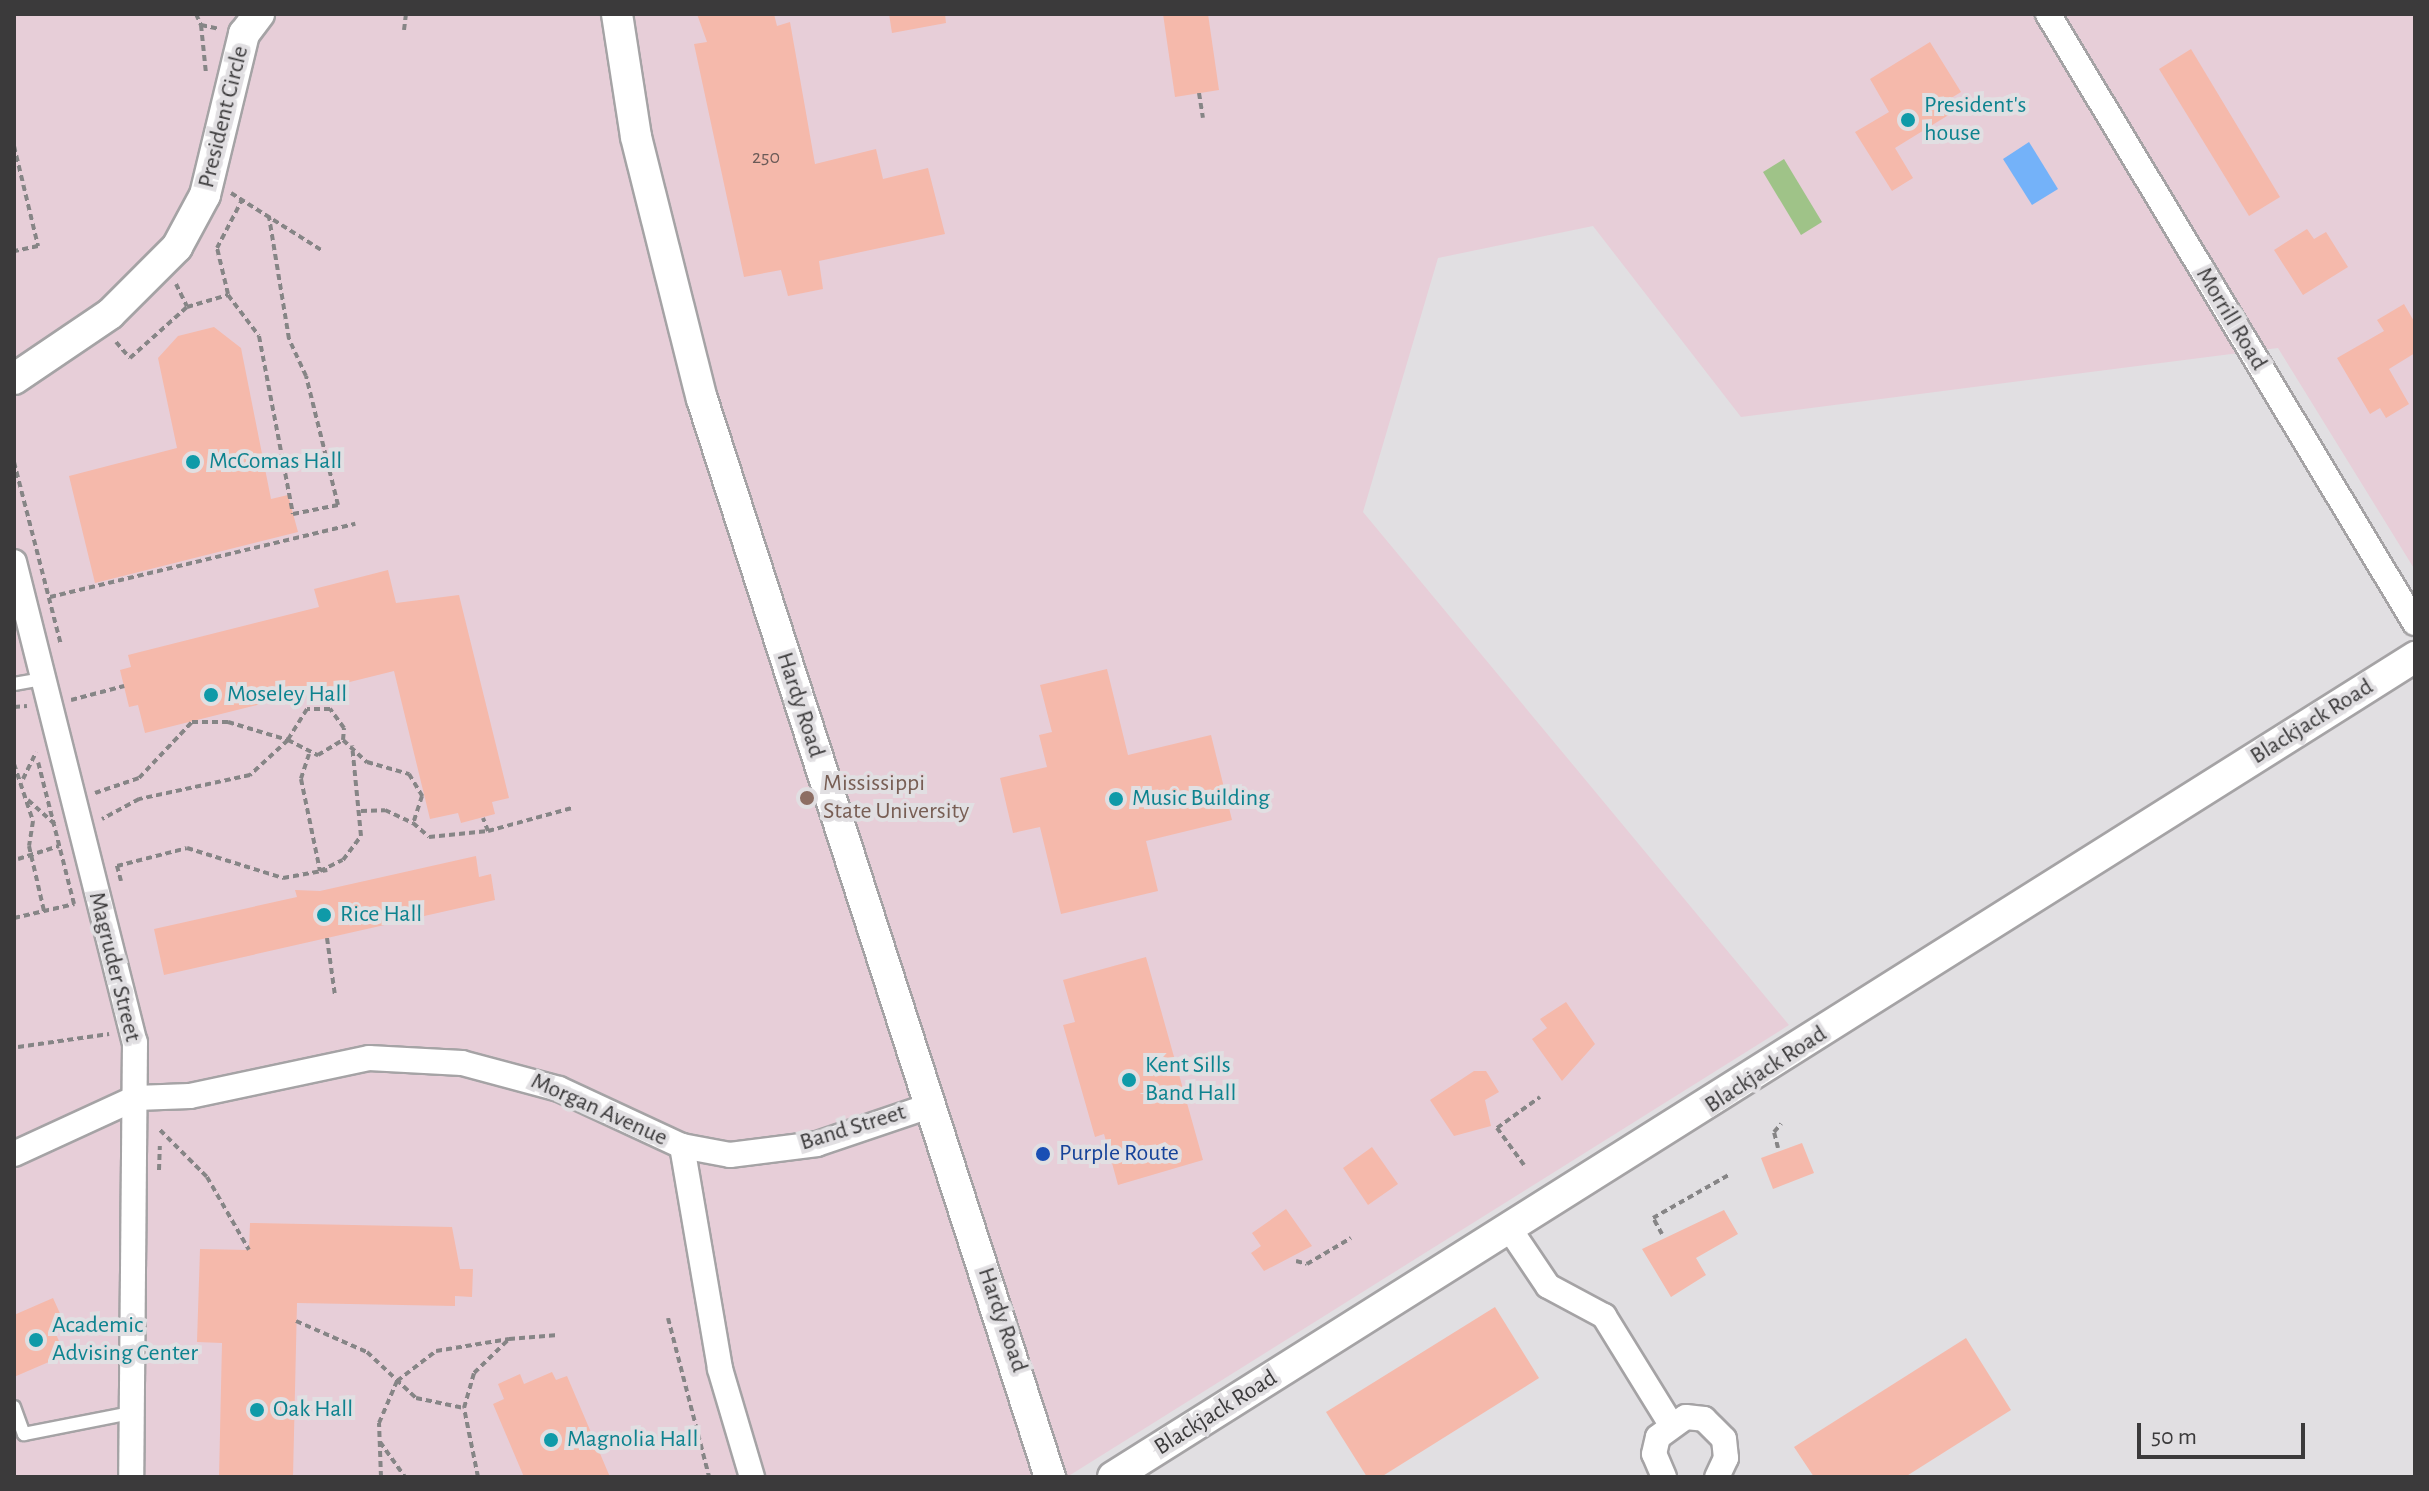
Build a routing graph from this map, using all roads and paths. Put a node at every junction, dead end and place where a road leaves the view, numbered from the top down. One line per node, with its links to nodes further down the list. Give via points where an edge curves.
1 (259, 14): 20 (street, President Circle, via 244,34 205,195 177,247 110,314)
2 (406, 14): 5 (path)
3 (617, 14): 67 (street, Hardy Road, via 636,137 702,399)
4 (2048, 14): 26 (street, Morrill Road)
5 (404, 30)
6 (14, 47): 7 (path)
7 (14, 61)
8 (1199, 93): 9 (path)
9 (1203, 118)
10 (14, 146): 15 (path, via 38,246)
11 (226, 190): 12 (path)
12 (242, 200): 13 (path); 17 (path, via 217,248)
13 (269, 217): 14 (path); 17 (path, via 289,339 306,376 338,505 293,514 259,336)
14 (321, 250)
15 (14, 251)
16 (174, 279): 18 (path)
17 (228, 295): 18 (path)
18 (187, 307): 19 (path, via 130,358)
19 (109, 335)
20 (14, 379)
21 (14, 462): 24 (path)
22 (355, 524): 24 (path)
23 (14, 562): 25 (street, Magruder Street)
24 (50, 597): 25 (path); 27 (path)
25 (25, 606): 29 (street, Magruder Street)
26 (2415, 623)
27 (64, 657)
28 (2415, 657): 75 (street, Blackjack Road)
29 (26, 682): 31 (path); 66 (street, Magruder Street, via 135,1042)
30 (70, 685): 33 (path)
31 (25, 706): 32 (path); 34 (path)
32 (14, 707)
33 (77, 712)
34 (28, 721)
35 (32, 737): 39 (path)
36 (288, 740): 37 (path, via 299,717 320,705 339,716); 40 (path); 42 (path, via 200,721 123,788 93,793); 47 (path, via 250,775 139,799)
37 (343, 740): 38 (path); 40 (path, via 331,751)
38 (352, 745): 46 (path); 49 (path, via 367,762 409,774 422,796)
39 (36, 752): 43 (path); 50 (path)
40 (309, 754): 46 (path, via 301,779 320,871 353,850)
41 (14, 764): 43 (path)
42 (92, 779)
43 (23, 780): 44 (path)
44 (28, 800): 50 (path); 53 (path)
45 (572, 808): 51 (path)
46 (361, 811): 49 (path, via 385,810)
47 (114, 815)
48 (483, 818): 51 (path)
49 (413, 823): 51 (path, via 429,837)
50 (54, 827): 52 (path)
51 (488, 831)
52 (59, 846): 53 (path); 55 (path)
53 (31, 854): 54 (path); 56 (path)
54 (18, 859)
55 (74, 904): 56 (path); 58 (path)
56 (44, 911): 57 (path)
57 (14, 918)
58 (78, 919)
59 (327, 938): 60 (path)
60 (335, 996)
61 (108, 1022): 62 (path)
62 (109, 1034): 63 (path); 64 (path)
63 (18, 1047)
64 (111, 1048)
65 (1540, 1097): 73 (path, via 1497,1128)
66 (136, 1098): 70 (street, Morgan Avenue, via 190,1096 309,1067 416,1057 507,1071); 72 (street); 87 (street, Magruder Street)
67 (929, 1106): 70 (street, Band Street, via 817,1144 730,1155); 96 (street, Hardy Road)
68 (1781, 1124): 71 (path, via 1774,1132)
69 (160, 1130): 78 (path, via 207,1177)
70 (682, 1146): 95 (street, Morgan Avenue, via 720,1369)
71 (1778, 1148)
72 (14, 1154)
73 (1524, 1165)
74 (1730, 1174): 76 (path, via 1653,1218)
75 (1511, 1231): 88 (street, via 1548,1286 1604,1316); 97 (street, Blackjack Road)
76 (1662, 1234)
77 (1351, 1238): 79 (path, via 1307,1264)
78 (249, 1250)
79 (1296, 1261)
80 (668, 1318): 94 (path)
81 (296, 1321): 84 (path, via 367,1352)
82 (558, 1335): 83 (path)
83 (509, 1339): 84 (path, via 436,1351); 86 (path, via 474,1373)
84 (397, 1381): 86 (path, via 432,1405); 89 (path, via 379,1423)
85 (14, 1407): 87 (lane, via 24,1434)
86 (464, 1408): 93 (path)
87 (130, 1413): 90 (street, Magruder Street)
88 (1670, 1423): 98 (street, via 1655,1445); 99 (street, via 1695,1417 1718,1430 1726,1458)
89 (380, 1442): 91 (path); 92 (path)
90 (131, 1477)
91 (381, 1477)
92 (405, 1477)
93 (478, 1477)
94 (709, 1477)
95 (752, 1477)
96 (1050, 1477)
97 (1113, 1477)
98 (1664, 1477)
99 (1717, 1477)

